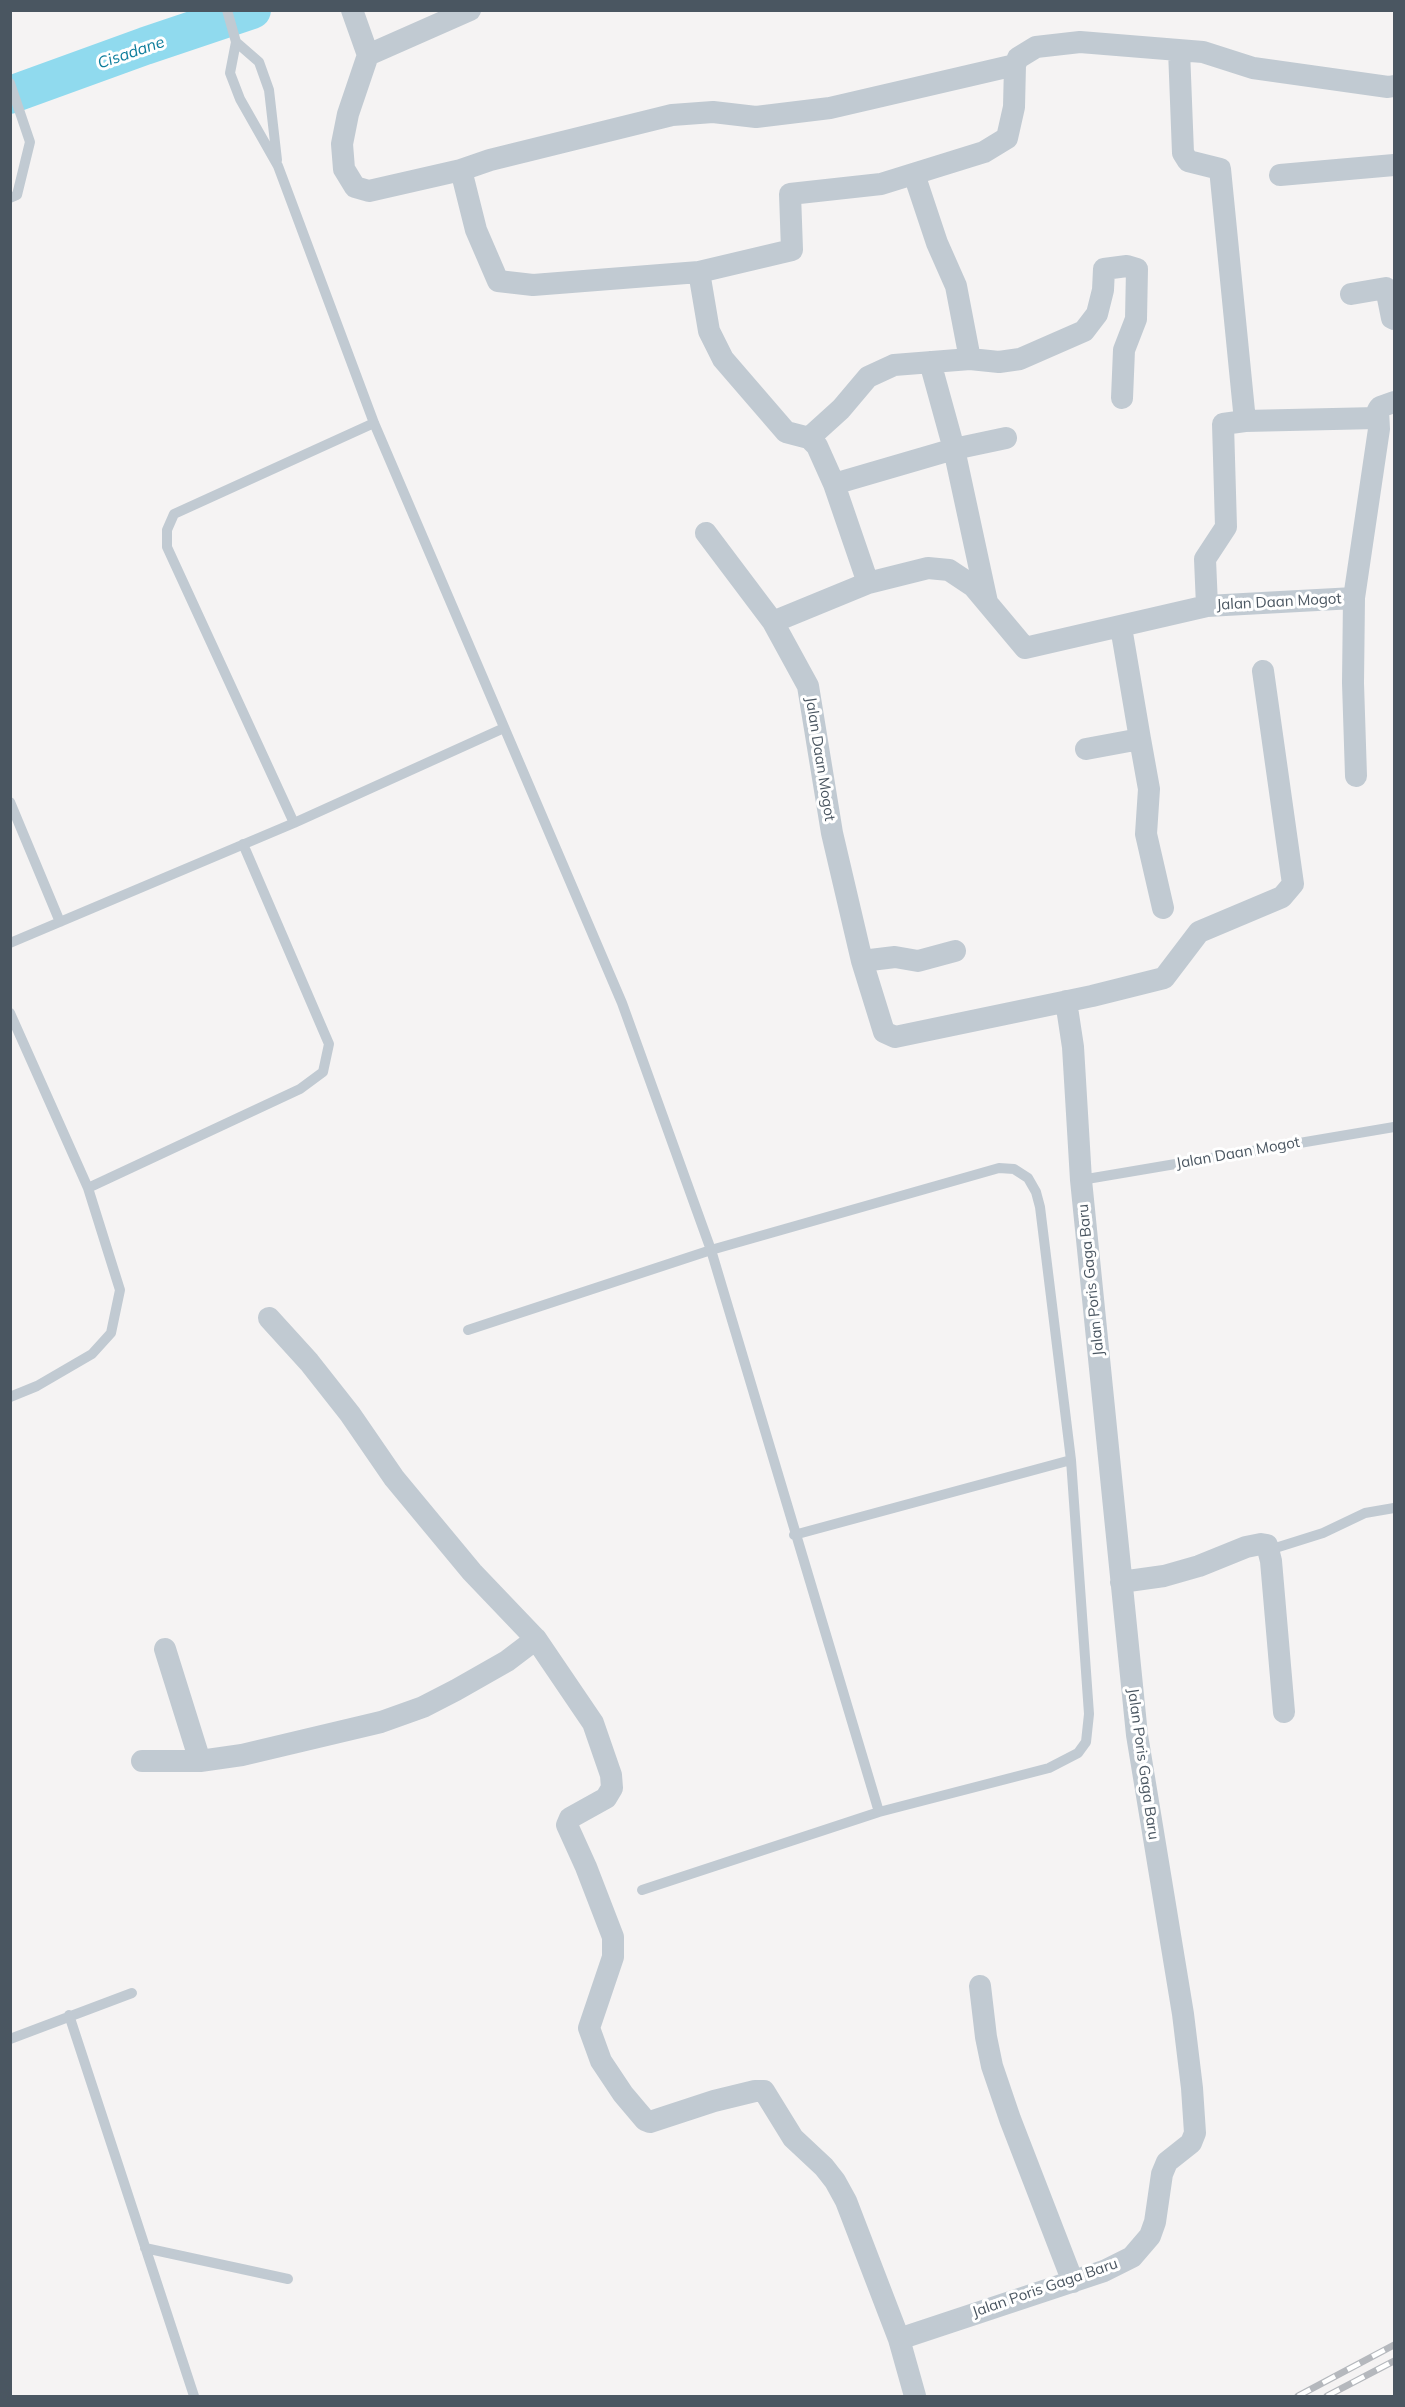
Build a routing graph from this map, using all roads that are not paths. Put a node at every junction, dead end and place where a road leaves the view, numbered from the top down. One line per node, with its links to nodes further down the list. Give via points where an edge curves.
1 (227, 10): 4 (lane)
2 (352, 10): 5 (street)
3 (470, 10): 5 (street)
4 (236, 42): 11 (lane, via 230,74); 11 (lane, via 259,62 269,90)
5 (365, 45): 12 (street, via 342,144 344,169 355,187 369,191)
6 (1179, 50): 7 (street, via 1080,42 1036,47 1018,58); 9 (street, via 1203,52 1253,68); 24 (street, via 1183,153 1188,162 1220,169)
7 (1015, 65): 12 (street, via 830,108 756,117 713,112 672,116); 13 (street, via 1014,107 1007,138 984,152)
8 (10, 83): 15 (lane, via 30,142 17,195)
9 (1395, 86)
10 (1395, 165): 14 (street)
11 (278, 166): 25 (lane)
12 (461, 170): 16 (street, via 476,230 498,281 533,285)
13 (914, 174): 16 (street, via 881,184 790,194 792,250); 19 (street, via 956,286)
14 (1280, 175)
15 (10, 198)
16 (699, 272): 26 (street, via 709,331 723,359 786,432)
17 (1351, 294): 18 (street, via 1386,288)
18 (1395, 319)
19 (970, 358): 20 (street); 21 (street, via 999,362 1020,359 1084,331 1097,314 1104,269 1135,267 1136,319 1124,350)
20 (930, 362): 26 (street, via 894,365 868,377); 28 (street)
21 (1122, 398)
22 (1395, 402): 23 (street, via 1380,406)
23 (1377, 418): 24 (street); 32 (street, Jalan Daan Mogot, via 1379,429)
24 (1245, 421): 34 (street, via 1223,424 1227,527 1204,559)
25 (374, 423): 38 (lane); 43 (lane, via 174,514 167,531 167,547)
26 (809, 438): 29 (street, via 817,446)
27 (1006, 438): 28 (street)
28 (954, 448): 29 (street); 33 (street)
29 (834, 484): 31 (street)
30 (706, 533): 35 (street)
31 (868, 583): 33 (street, Jalan Daan Mogot, via 928,568 948,570 973,586); 35 (street, Jalan Daan Mogot)
32 (1354, 598): 34 (street, Jalan Daan Mogot); 41 (street)
33 (988, 604): 36 (street, Jalan Daan Mogot, via 1025,648)
34 (1208, 606): 36 (street, Jalan Daan Mogot)
35 (773, 622): 49 (street, Jalan Daan Mogot, via 808,686 832,833)
36 (1122, 627): 39 (street)
37 (1263, 671): 50 (street, Jalan Daan Mogot, via 1293,884 1282,897 1199,932 1164,978)
38 (504, 728): 43 (lane); 55 (lane, via 622,1004)
39 (1140, 739): 40 (street); 45 (street, via 1149,789 1146,834)
40 (1086, 749)
41 (1356, 776)
42 (10, 802): 46 (lane)
43 (294, 823): 44 (lane)
44 (243, 844): 46 (lane); 54 (lane, via 329,1044 323,1072 300,1089)
45 (1163, 908)
46 (60, 922): 47 (lane)
47 (10, 943)
48 (955, 951): 49 (street, via 918,961 895,957)
49 (862, 961): 50 (street, Jalan Daan Mogot, via 884,1032 895,1037)
50 (1066, 1001): 53 (street, Jalan Poris Gaga Baru)
51 (10, 1012): 54 (lane)
52 (1395, 1127): 53 (lane, Jalan Daan Mogot)
53 (1082, 1180): 63 (street, Jalan Poris Gaga Baru)
54 (88, 1188): 58 (lane, via 120,1290 111,1333 92,1354)
55 (711, 1250): 57 (lane); 59 (lane, via 999,1168 1014,1169 1028,1178 1040,1207); 61 (lane)
56 (269, 1318): 64 (street, via 309,1362 394,1478 472,1572)
57 (468, 1330)
58 (10, 1397)
59 (1071, 1460): 61 (lane); 69 (lane, via 1089,1714 1086,1742 1078,1753 1049,1768)
60 (1395, 1508): 62 (lane, via 1365,1513 1323,1533)
61 (794, 1535): 69 (lane)
62 (1269, 1550): 63 (street, via 1267,1545 1254,1545 1164,1576); 66 (street)
63 (1121, 1582): 77 (street, Jalan Poris Gaga Baru, via 1137,1735 1183,2014 1195,2133 1191,2143 1167,2162 1150,2236 1132,2257)
64 (536, 1639): 68 (street, via 456,1690 381,1722); 78 (street, via 593,1723 612,1783 606,1798 570,1818 567,1825 613,1937 613,1957 589,2028 601,2061 623,2094 650,2122 714,2101 764,2091 793,2138 824,2167 846,2201)
65 (165, 1649): 68 (street)
66 (1284, 1712)
67 (142, 1761): 68 (street)
68 (200, 1761)
69 (879, 1812): 70 (lane)
70 (642, 1890)
71 (980, 1986): 77 (street, via 992,2066)
72 (132, 1993): 73 (lane)
73 (69, 2015): 74 (lane); 75 (lane)
74 (10, 2039)
75 (145, 2248): 76 (lane); 79 (lane)
76 (288, 2279)
77 (1073, 2282): 78 (street, Jalan Poris Gaga Baru)
78 (899, 2339): 80 (street)
79 (194, 2397)
80 (915, 2397)

